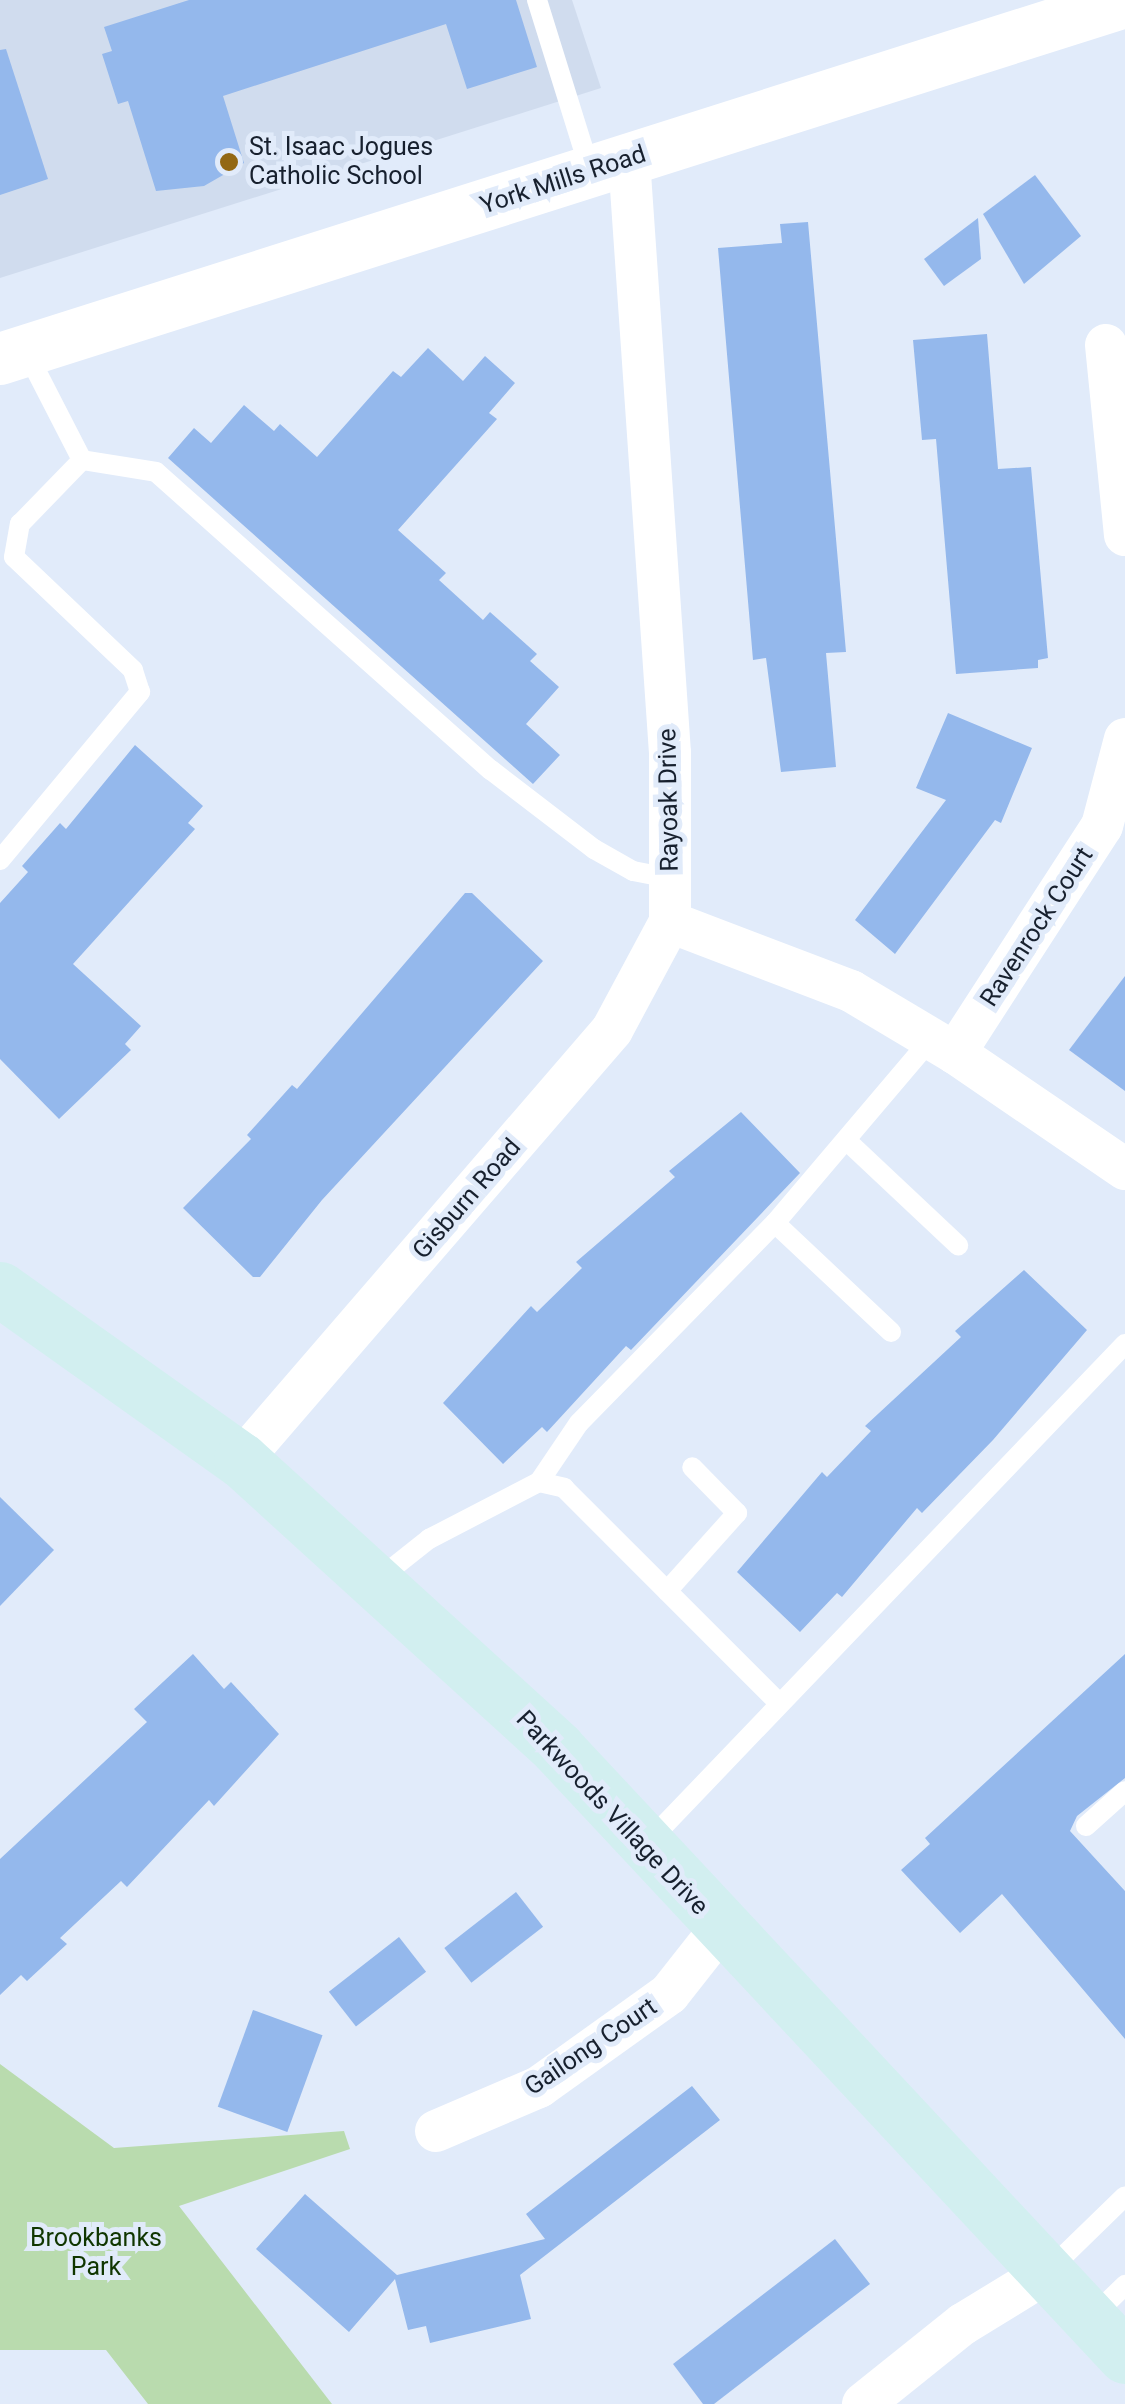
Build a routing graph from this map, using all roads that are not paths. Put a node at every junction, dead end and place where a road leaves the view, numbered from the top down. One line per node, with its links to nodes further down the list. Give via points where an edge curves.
1 (536, 0): 3 (lane)
2 (1125, 2): 3 (street, York Mills Road)
3 (610, 165): 5 (street, York Mills Road); 10 (street, Rayoak Drive, via 670,753)
4 (1106, 345): 7 (street)
5 (13, 355): 6 (lane)
6 (82, 460): 9 (lane, via 20,524 14,557 132,670 140,692); 10 (lane, via 156,472 491,770 594,849 634,871)
7 (1125, 535)
8 (1125, 738): 12 (street, Ravenrock Court, via 1102,826)
9 (0, 860)
10 (670, 878): 11 (street, Rayoak Drive)
11 (670, 922): 12 (street, via 852,992); 20 (street, Gisburn Road, via 612,1030)
12 (943, 1046): 13 (lane); 14 (street)
13 (846, 1140): 15 (lane); 16 (lane)
14 (1125, 1169)
15 (776, 1224): 18 (lane); 22 (lane, via 580,1423)
16 (958, 1244)
17 (0, 1288): 20 (main road, Parkwoods Village Drive)
18 (890, 1332)
19 (1125, 1344): 25 (lane)
20 (242, 1460): 23 (main road, Parkwoods Village Drive)
21 (692, 1467): 24 (lane, via 737,1513)
22 (539, 1482): 23 (lane, via 429,1539); 24 (lane, via 564,1488)
23 (374, 1582): 28 (main road, Parkwoods Village Drive, via 556,1748)
24 (667, 1591): 25 (lane)
25 (780, 1704): 28 (lane)
26 (1125, 1791): 27 (lane)
27 (1086, 1826)
28 (645, 1845): 29 (main road, Parkwoods Village Drive)
29 (720, 1928): 30 (street, Gailong Court, via 669,1994 539,2087); 32 (main road, Parkwoods Village Drive)
30 (436, 2132)
31 (1125, 2196): 32 (lane)
32 (1043, 2276): 33 (main road, Parkwoods Village Drive); 34 (street, via 963,2324)
33 (1113, 2320)
34 (863, 2404)

